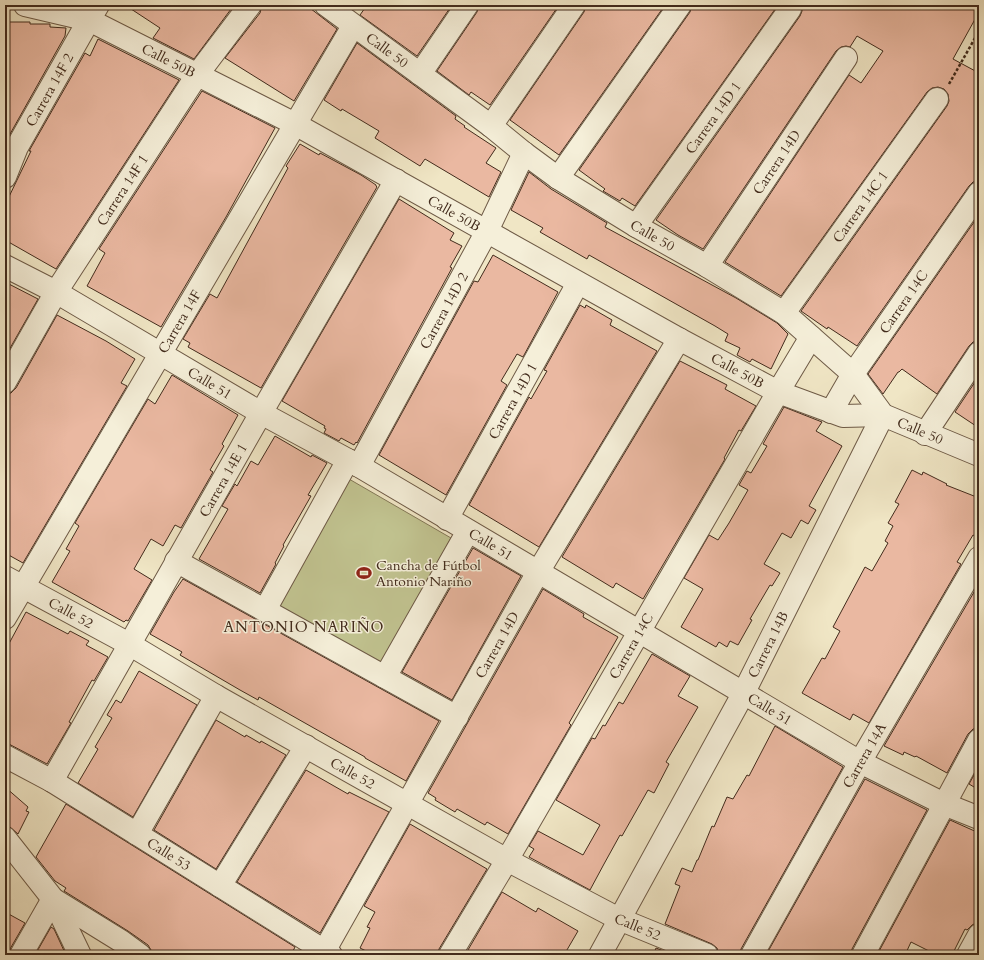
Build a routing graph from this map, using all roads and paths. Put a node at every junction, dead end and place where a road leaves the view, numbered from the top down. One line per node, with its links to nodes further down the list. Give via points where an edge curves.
1 (25, 5): 7 (street, Calle 50B)
2 (250, 5): 12 (street, Carrera 14F 1)
3 (467, 5): 11 (street)
4 (574, 5): 15 (street)
5 (680, 5): 18 (street)
6 (790, 10): 21 (street, Carrera 14D 1)
7 (94, 12): 12 (street, Calle 50B); 17 (street, Carrera 14F 2, via 17,147)
8 (342, 13): 11 (street, Calle 50); 14 (street, Carrera 14F)
9 (979, 30): 13 (path)
10 (846, 58): 24 (street, Carrera 14D)
11 (420, 74): 15 (street, Calle 50)
12 (197, 75): 14 (street, Calle 50B); 26 (street, Carrera 14F 1)
13 (942, 93): 27 (street, Carrera 14C 1)
14 (294, 124): 19 (street, Calle 50B); 31 (street, Carrera 14F)
15 (491, 126): 16 (street, Calle 50)
16 (524, 153): 18 (street, Calle 50); 22 (street, Carrera 14D 2)
17 (5, 177)
18 (558, 178): 21 (street, Calle 50)
19 (396, 180): 22 (street, Calle 50B); 36 (street, Carrera 14E 1)
20 (979, 193): 32 (street, Carrera 14C)
21 (636, 226): 24 (street, Calle 50)
22 (487, 231): 25 (street, Calle 50B); 40 (street, Carrera 14D 2)
23 (5, 266): 26 (street, Calle 51)
24 (707, 266): 27 (street, Calle 50)
25 (578, 283): 29 (street, Calle 50B); 41 (street, Carrera 14D 1)
26 (56, 292): 31 (street, Calle 51); 33 (street, Carrera 14F 1)
27 (784, 313): 28 (street, Calle 50)
28 (811, 337): 32 (street, Calle 50); 34 (street, Carrera 14C)
29 (679, 339): 34 (street, Calle 50B); 45 (street, Carrera 14D)
30 (979, 352): 38 (street)
31 (160, 355): 36 (street, Calle 51); 46 (street, Carrera 14F)
32 (853, 374): 35 (street, Carrera 14C); 37 (street, Calle 50)
33 (5, 382)
34 (778, 392): 35 (street, Calle 50B); 49 (street, Carrera 14C)
35 (831, 412): 37 (street, Calle 50B, via 843,416)
36 (261, 413): 40 (street, Calle 51); 44 (street, Carrera 14E 1)
37 (883, 415): 38 (street, Calle 50); 52 (street, Carrera 14B)
38 (925, 434): 39 (street, Calle 50)
39 (979, 455)
40 (354, 463): 41 (street, Calle 51); 47 (street, Carrera 14D 2)
41 (447, 519): 42 (street, Calle 51)
42 (468, 531): 45 (street, Calle 51); 51 (street)
43 (979, 558): 58 (street, Carrera 14A)
44 (176, 561): 47 (street); 50 (street, Carrera 14E 1)
45 (538, 572): 49 (street, Calle 51); 54 (street, Carrera 14D)
46 (14, 581): 48 (street, Carrera 14F); 50 (street, Calle 52)
47 (265, 610): 51 (street)
48 (5, 618)
49 (639, 631): 52 (street, Calle 51); 65 (street, Carrera 14C)
50 (129, 644): 53 (street, Calle 52); 59 (street, Carrera 14E 1)
51 (385, 677): 54 (street)
52 (743, 694): 58 (street, Calle 51); 68 (street, Carrera 14B)
53 (216, 696): 56 (street, Calle 52); 63 (street)
54 (457, 717): 60 (street, Carrera 14D)
55 (979, 740): 61 (street)
56 (306, 746): 60 (street, Calle 52); 66 (street)
57 (5, 756): 59 (street, Calle 53)
58 (860, 762): 61 (street, Calle 51); 77 (street, Carrera 14A)
59 (52, 781): 63 (street, Calle 53)
60 (408, 804): 65 (street, Calle 52); 70 (street, Carrera 14D)
61 (944, 804): 62 (street, Calle 51); 78 (street)
62 (979, 818)
63 (137, 834): 66 (street, Calle 53)
64 (5, 838): 67 (street)
65 (507, 860): 68 (street, Calle 52); 74 (street, Carrera 14C)
66 (220, 886): 70 (street, Calle 53)
67 (53, 899): 71 (street); 72 (street); 73 (street)
68 (619, 919): 75 (street, Carrera 14B); 76 (street, Calle 52)
69 (979, 935): 79 (street)
70 (326, 954)
71 (21, 955)
72 (80, 955)
73 (140, 955)
74 (450, 955)
75 (600, 955)
76 (707, 955)
77 (752, 955)
78 (863, 955)
79 (968, 955)

